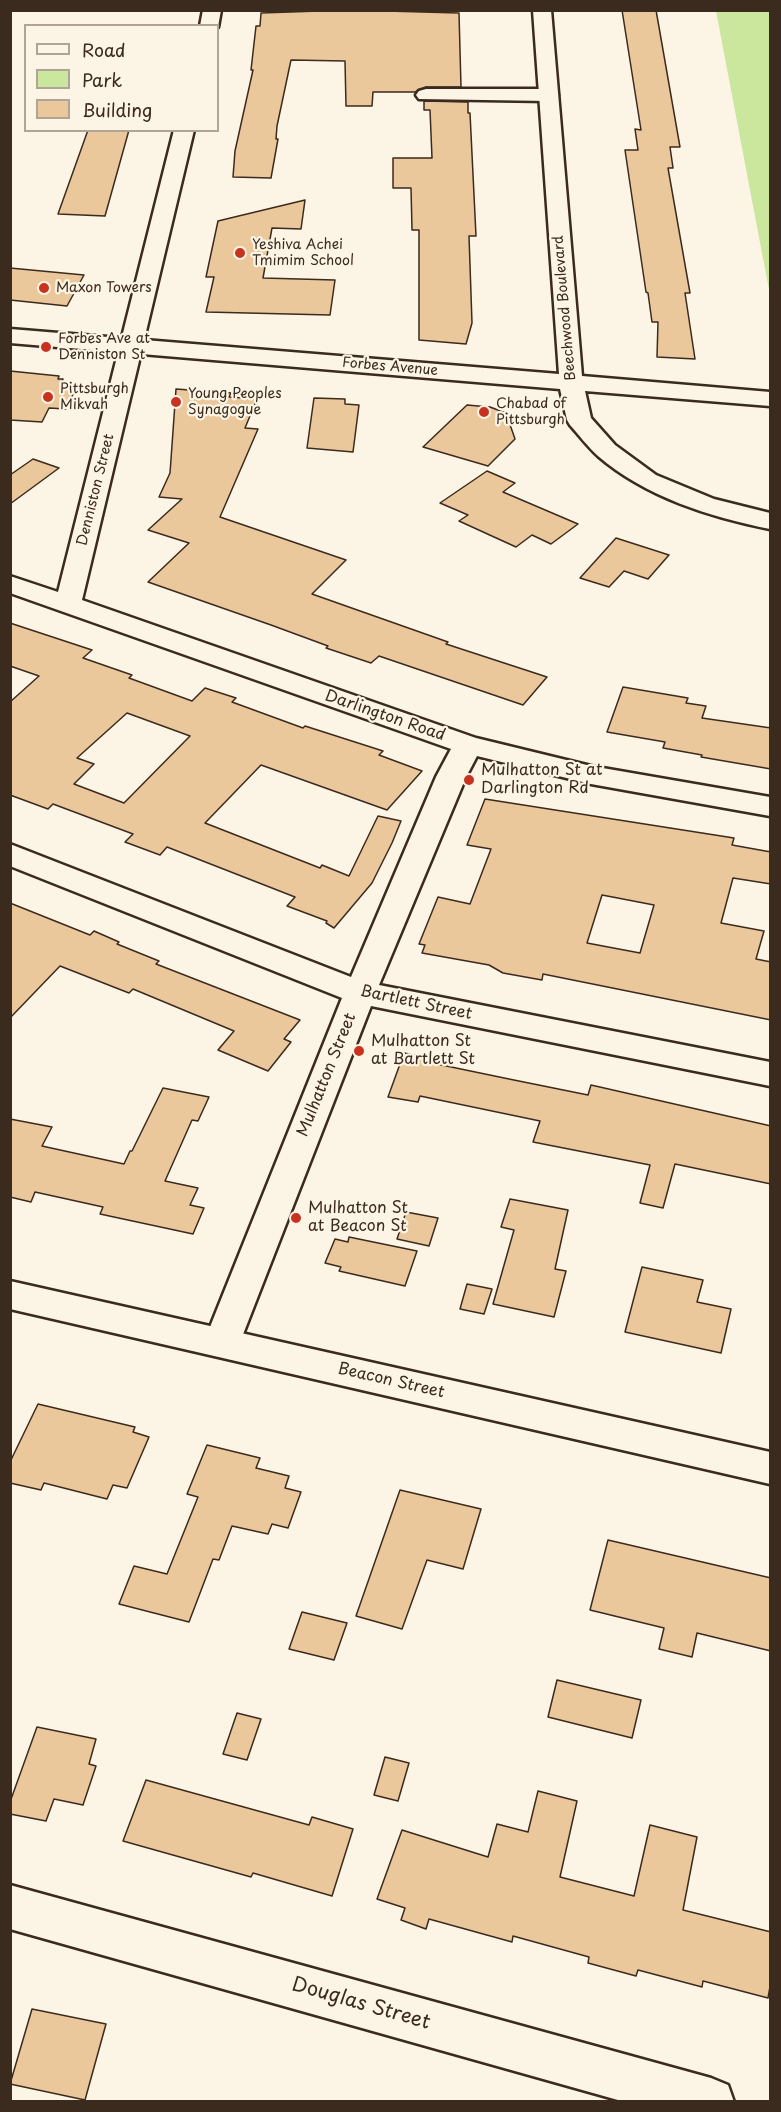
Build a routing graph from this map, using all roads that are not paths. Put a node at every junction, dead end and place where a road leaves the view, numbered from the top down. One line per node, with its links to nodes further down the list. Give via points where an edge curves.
1 (542, 10): 3 (street, Beechwood Boulevard)
2 (426, 94): 3 (street)
3 (548, 95): 7 (street, Beechwood Boulevard)
4 (184, 132): 6 (street, Denniston Street)
5 (10, 336): 6 (street, Forbes Avenue)
6 (131, 346): 7 (street, Forbes Avenue); 11 (street, Denniston Street)
7 (571, 382): 8 (street, Forbes Avenue); 9 (street, Beechwood Boulevard, via 579,420 606,450 647,480 705,504)
8 (771, 399)
9 (771, 520)
10 (10, 585): 11 (street, Darlington Road)
11 (68, 604): 12 (street, Darlington Road)
12 (468, 745): 13 (street, Darlington Road, via 591,775); 15 (street, Mulhatton Street)
13 (771, 806)
14 (10, 854): 15 (street, Bartlett Street)
15 (360, 993): 16 (street, Bartlett Street); 18 (street, Mulhatton Street)
16 (771, 1074)
17 (10, 1295): 18 (street, Beacon Street)
18 (222, 1342): 19 (street, Beacon Street)
19 (771, 1468)
20 (10, 1907): 21 (street, Douglas Street)
21 (711, 2102)

